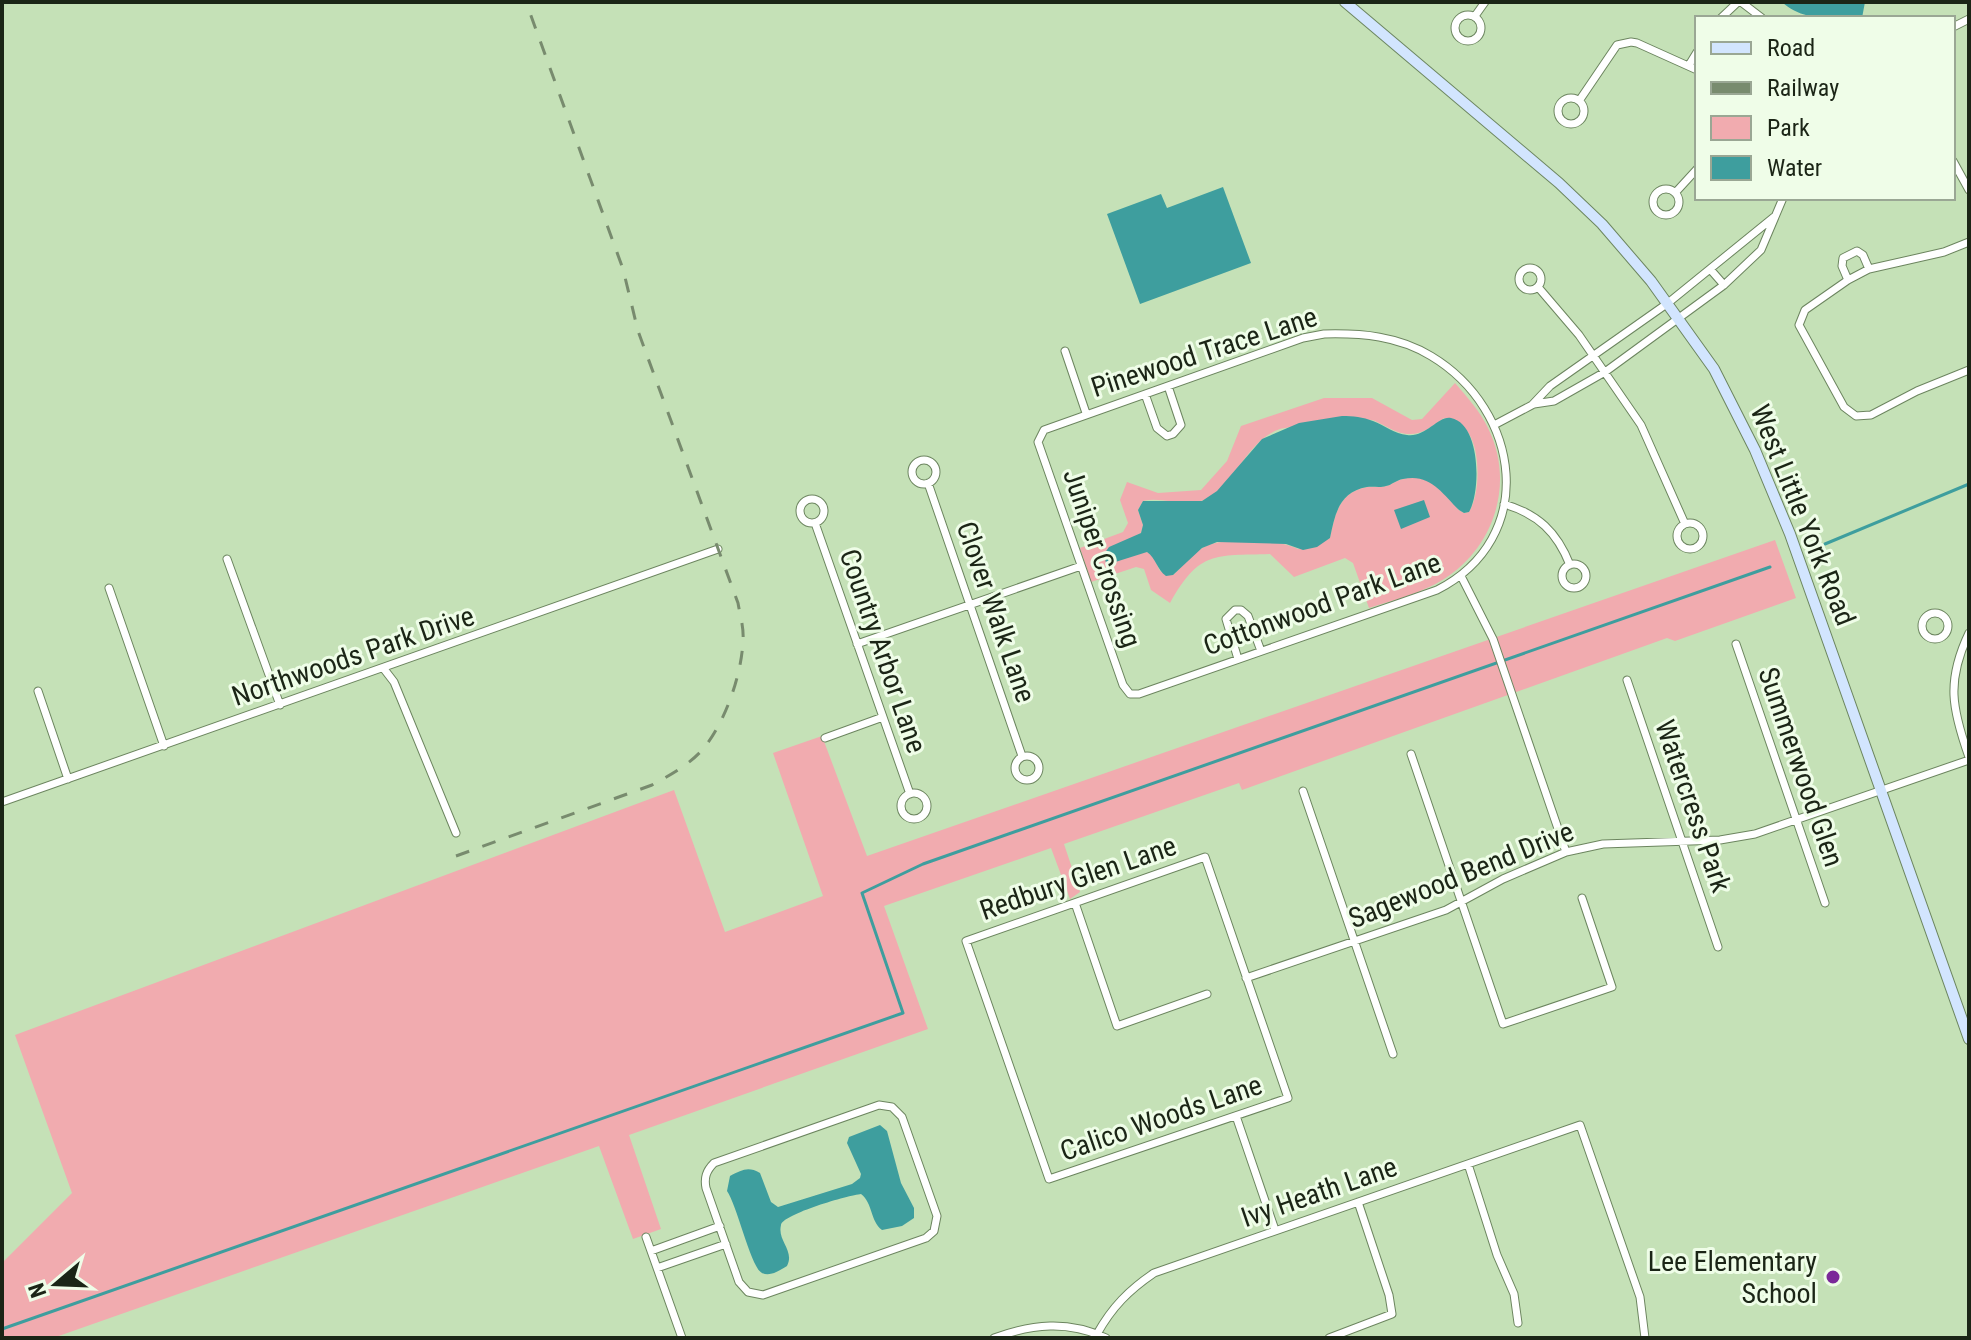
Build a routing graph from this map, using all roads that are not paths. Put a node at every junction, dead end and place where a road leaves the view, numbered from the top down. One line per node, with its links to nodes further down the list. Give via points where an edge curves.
1 (1345, 2): 21 (main road, West Little York Road, via 1579,202)
2 (1485, 2): 4 (street)
3 (1740, 2): 5 (street); 6 (street)
4 (1475, 16)
5 (1723, 16)
6 (1759, 16)
7 (1693, 68): 8 (street, via 1637,43 1622,43)
8 (1579, 101)
9 (1955, 165): 11 (street)
10 (1695, 171): 12 (street)
11 (1969, 190)
12 (1675, 193)
13 (1782, 200): 14 (street)
14 (1774, 217): 16 (street); 19 (street, via 1761,250)
15 (1969, 242): 17 (street)
16 (1710, 269): 19 (street); 21 (street)
17 (1869, 269): 18 (street); 18 (street, via 1863,255 1848,253 1842,266)
18 (1848, 280): 25 (street, via 1805,310 1799,325 1844,407 1856,416 1871,415)
19 (1724, 285): 22 (street)
20 (1538, 287): 24 (street)
21 (1668, 303): 22 (main road, West Little York Road); 24 (street)
22 (1679, 318): 26 (street); 63 (main road, West Little York Road, via 1725,389 1772,488)
23 (1065, 351): 30 (street)
24 (1594, 357): 26 (street); 29 (street, via 1550,386)
25 (1969, 370)
26 (1605, 372): 29 (street, via 1554,401); 36 (street, via 1641,425)
27 (1168, 386): 28 (street, Pinewood Trace Lane); 28 (street, via 1181,425 1173,434 1157,428); 31 (street, Pinewood Trace Lane, via 1303,338 1370,335 1411,346 1448,367)
28 (1145, 394): 30 (street, Pinewood Trace Lane)
29 (1532, 405): 31 (street)
30 (1086, 413): 32 (street, Pinewood Trace Lane)
31 (1496, 424): 34 (street, Cottonwood Park Lane, via 1507,469)
32 (1040, 434): 40 (street, Juniper Crossing, via 1038,442)
33 (928, 483): 43 (street, Clover Walk Lane)
34 (1504, 504): 39 (street, via 1545,524); 41 (street, Cottonwood Park Lane, via 1490,543)
35 (815, 523): 46 (street, Country Arbor Lane)
36 (1685, 524)
37 (718, 549): 50 (street, Northwoods Park Drive)
38 (227, 559): 54 (street)
39 (1570, 565)
40 (1081, 566): 43 (street); 53 (street, Juniper Crossing)
41 (1461, 576): 48 (street, Cottonwood Park Lane, via 1437,590); 69 (street, via 1493,639)
42 (109, 588): 57 (street)
43 (970, 605): 46 (street); 59 (street, Clover Walk Lane)
44 (1947, 630): 45 (street)
45 (1967, 636): 60 (street, via 1953,677 1957,723)
46 (857, 644): 55 (street, Country Arbor Lane)
47 (1736, 644): 66 (street, Summerwood Glen)
48 (1261, 651): 49 (street, Cottonwood Park Lane); 49 (street, via 1248,616 1235,610 1226,619)
49 (1238, 659): 53 (street, Cottonwood Park Lane)
50 (384, 669): 54 (street, Northwoods Park Drive); 67 (street)
51 (1627, 680): 68 (street, Watercress Park)
52 (38, 691): 61 (street)
53 (1130, 694)
54 (280, 705): 57 (street, Northwoods Park Drive)
55 (883, 717): 56 (street); 64 (street, Country Arbor Lane)
56 (825, 738)
57 (164, 746): 61 (street, Northwoods Park Drive)
58 (1411, 754): 71 (street)
59 (1022, 756)
60 (1969, 758): 63 (street, Sagewood Bend Drive)
61 (68, 779): 65 (street, Northwoods Park Drive)
62 (1303, 791): 74 (street)
63 (1881, 792): 66 (street, Sagewood Bend Drive); 78 (main road, West Little York Road)
64 (910, 794)
65 (2, 802)
66 (1796, 821): 68 (street, Sagewood Bend Drive, via 1755,834); 73 (street, Summerwood Glen)
67 (456, 833)
68 (1682, 841): 69 (street, Sagewood Bend Drive, via 1603,844); 75 (street, Watercress Park)
69 (1566, 852): 71 (street, Sagewood Bend Drive)
70 (1582, 898): 71 (street, via 1612,987 1503,1024)
71 (1461, 902): 74 (street, Sagewood Bend Drive)
72 (1075, 903): 76 (street, Redbury Glen Lane, via 1205,857); 77 (street, via 1117,1026); 82 (street, Redbury Glen Lane, via 966,941)
73 (1825, 903)
74 (1354, 941): 76 (street, Sagewood Bend Drive); 79 (street)
75 (1718, 947)
76 (1246, 978): 80 (street, Calico Woods Lane, via 1288,1098)
77 (1207, 994)
78 (1969, 1039)
79 (1393, 1054)
80 (1236, 1116): 82 (street, Calico Woods Lane); 85 (street)
81 (1468, 1164): 83 (street, Ivy Heath Lane); 92 (street, via 1514,1294); 98 (street, Ivy Heath Lane, via 1580,1125 1640,1297)
82 (1049, 1179)
83 (1358, 1202): 85 (street, Ivy Heath Lane); 97 (street, via 1392,1314)
84 (720, 1226): 87 (street); 88 (street); 88 (street, via 706,1188 706,1174 714,1163 879,1105 902,1117 937,1216 934,1231 926,1238 763,1295 748,1292 739,1282)
85 (1275, 1230): 93 (street, Ivy Heath Lane, via 1154,1273 1128,1290)
86 (646, 1237): 89 (street)
87 (687, 1238): 89 (street); 90 (street)
88 (726, 1244): 90 (street)
89 (651, 1251): 91 (street)
90 (694, 1255): 91 (street)
91 (657, 1268): 94 (street)
92 (1518, 1323)
93 (1097, 1334): 95 (street, via 1067,1325 1039,1325); 96 (street)
94 (682, 1338)
95 (994, 1338)
96 (1106, 1338)
97 (1329, 1338)
98 (1645, 1338)

